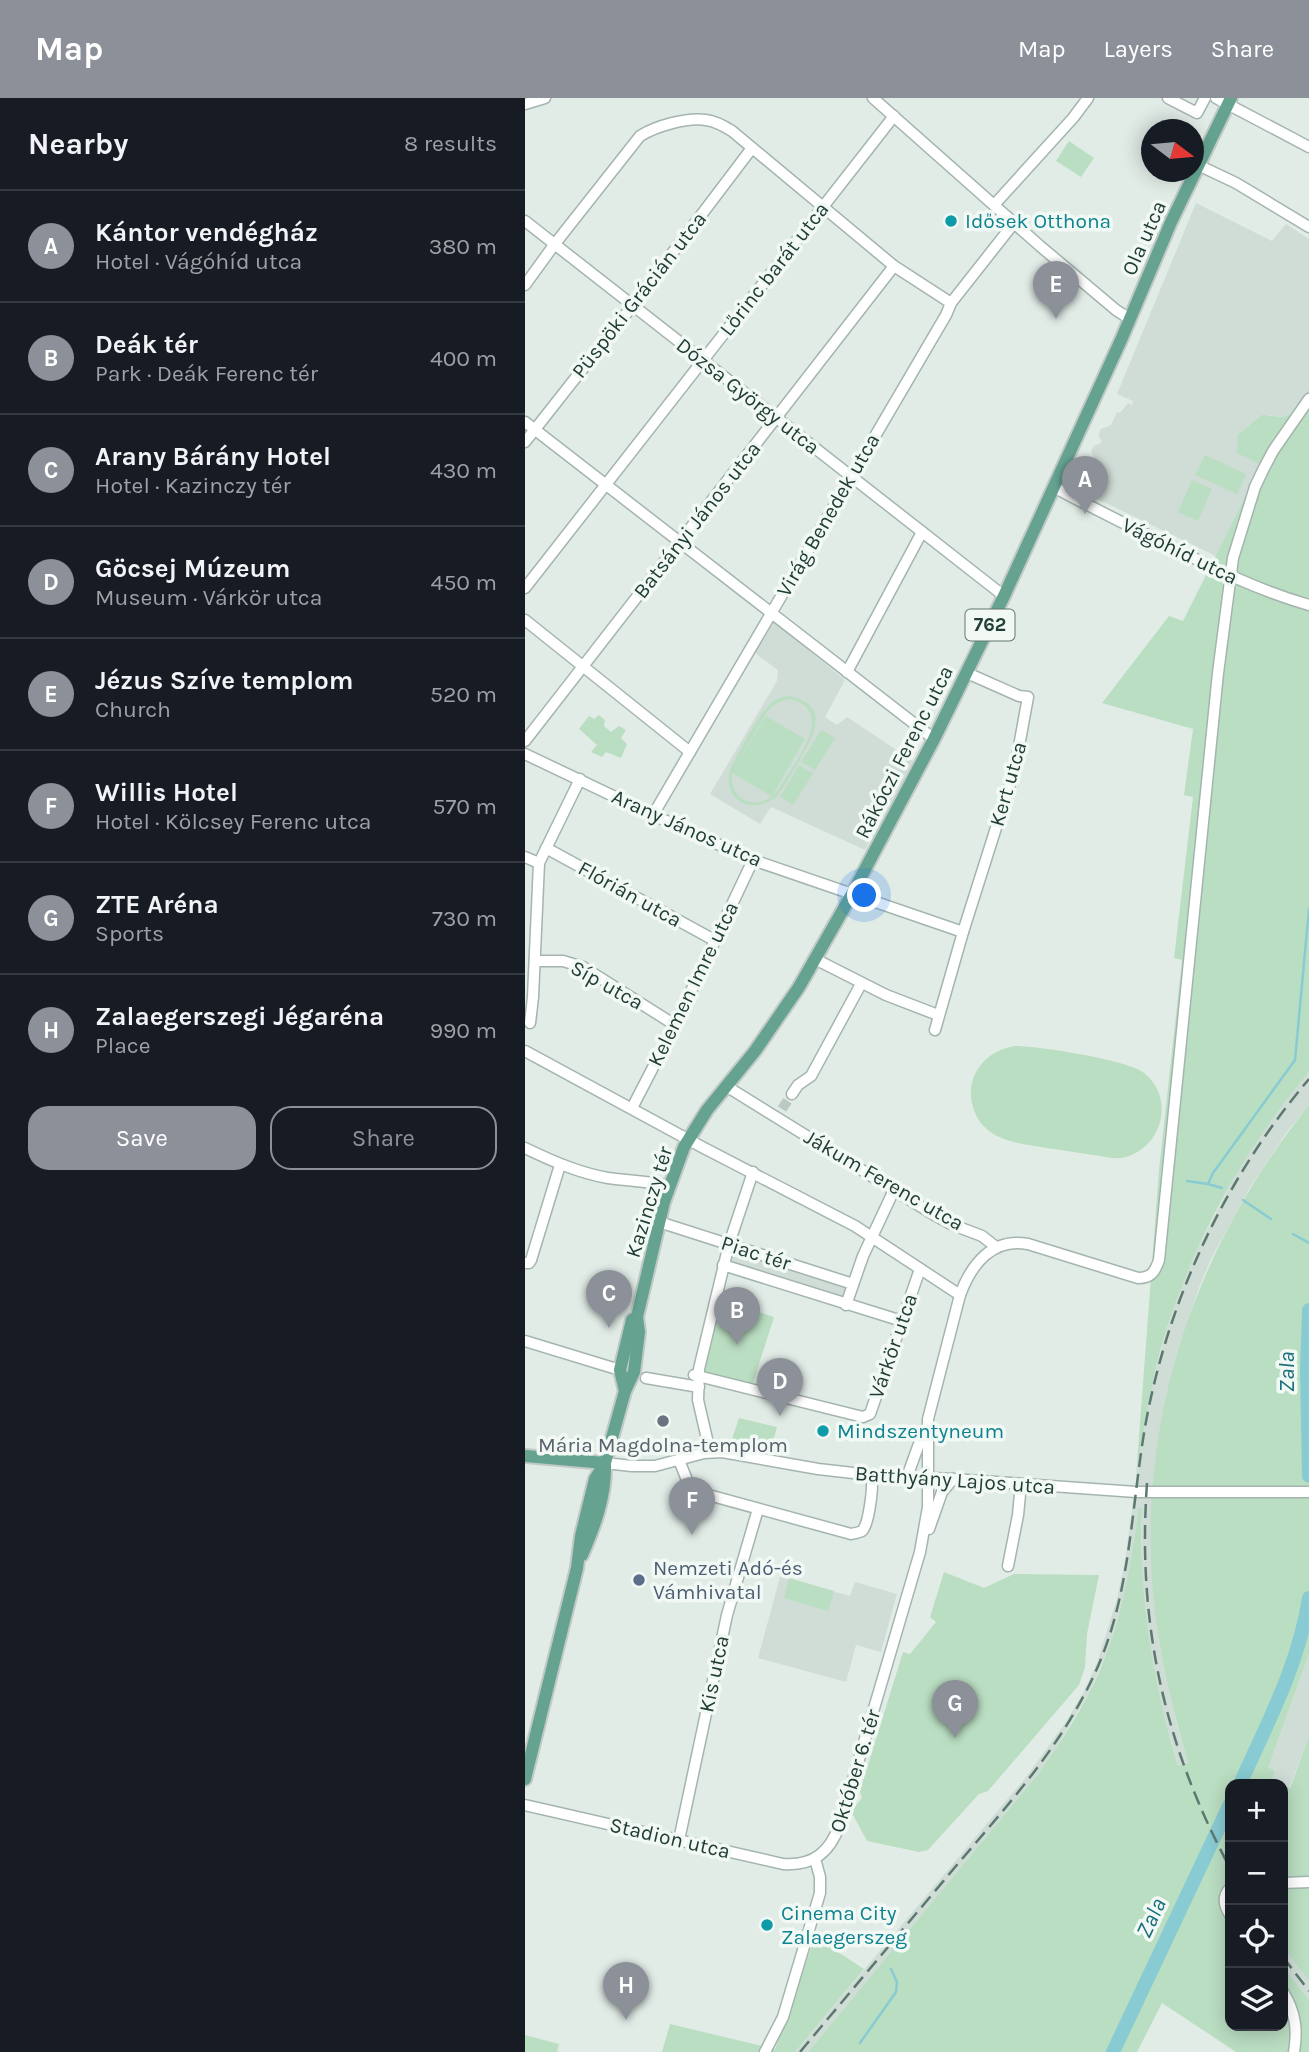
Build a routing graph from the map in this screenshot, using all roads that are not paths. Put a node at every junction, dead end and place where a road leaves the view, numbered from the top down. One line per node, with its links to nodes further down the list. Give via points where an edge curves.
1 (545, 98): 8 (street)
2 (873, 98): 9 (street)
3 (1087, 98): 15 (street)
4 (1168, 98): 5 (street, via 1197,113)
5 (1205, 98)
6 (1216, 98): 7 (street)
7 (1230, 101): 11 (street); 12 (main road, Ola utca / 762)
8 (525, 104)
9 (894, 116): 15 (street); 16 (street, Lőrinc barát utca)
10 (752, 148): 16 (street); 20 (street, via 723,126 705,120 649,131 634,142); 24 (street, Püspöki Grácián utca)
11 (1309, 148)
12 (1204, 153)
13 (1204, 168): 19 (street)
14 (1191, 182): 25 (main road, Ola utca / 762)
15 (994, 205): 18 (street)
16 (823, 206): 21 (street); 26 (street, Lőrinc barát utca)
17 (525, 221): 20 (street, Dózsa György utca)
18 (1014, 223): 23 (street, Virág Benedek utca); 25 (street)
19 (1309, 227)
20 (554, 245): 22 (street); 24 (street, Dózsa György utca)
21 (894, 266): 23 (street); 28 (street, Batsányi János utca)
22 (526, 282)
23 (951, 303): 32 (street, Virág Benedek utca)
24 (633, 304): 26 (street, Dózsa György utca); 30 (street, Püspöki Grácián utca)
25 (1130, 320): 34 (main road, Rákóczi Ferenc utca / 762)
26 (702, 360): 28 (street, Dózsa György utca); 33 (street, Lőrinc barát utca)
27 (1309, 399): 37 (street, via 1255,486)
28 (776, 418): 32 (street, Dózsa György utca); 36 (street, Batsányi János utca)
29 (525, 422): 30 (street)
30 (534, 430): 31 (street, Püspöki Grácián utca); 33 (street)
31 (525, 442)
32 (851, 477): 35 (street, Dózsa György utca); 41 (street, Virág Benedek utca)
33 (607, 486): 36 (street); 38 (street, Lőrinc barát utca)
34 (1054, 487): 37 (street, Vágóhíd utca); 39 (main road, Rákóczi Ferenc utca / 762)
35 (922, 532): 39 (street, Dózsa György utca); 44 (street)
36 (680, 542): 41 (street); 43 (street, Batsányi János utca)
37 (1230, 576): 40 (street, Vágóhíd utca); 79 (street, via 1159,1260 1151,1276 1139,1278 1021,1243)
38 (525, 588)
39 (1004, 596): 45 (main road, Rákóczi Ferenc utca / 762)
40 (1309, 605)
41 (771, 613): 44 (street); 48 (street, Virág Benedek utca)
42 (525, 620): 43 (street)
43 (583, 665): 47 (street, Batsányi János utca); 48 (street)
44 (847, 672): 46 (street)
45 (967, 673): 46 (main road, Rákóczi Ferenc utca / 762); 57 (street, Kert utca, via 1028,697 1015,768)
46 (934, 739): 56 (main road, Rákóczi Ferenc utca / 762)
47 (525, 741)
48 (689, 752): 51 (street, Virág Benedek utca)
49 (525, 754): 50 (street, Arany János utca)
50 (580, 779): 51 (street, Arany János utca); 52 (street)
51 (653, 815): 54 (street, Arany János utca)
52 (546, 848): 55 (street); 58 (street, Flórián utca)
53 (525, 858): 55 (street)
54 (753, 860): 56 (street, Arany János utca); 58 (street, Kelemen Imre utca)
55 (539, 863): 60 (street)
56 (852, 894): 57 (street); 59 (main road, Rákóczi Ferenc utca / 762)
57 (963, 932): 62 (street, Kert utca)
58 (714, 940): 64 (street, Kelemen Imre utca)
59 (815, 959): 61 (street); 67 (main road, Rákóczi Ferenc utca / 762, via 778,1019)
60 (537, 961): 63 (street); 64 (street, Síp utca, via 583,967)
61 (861, 984): 62 (street); 68 (street, via 813,1073)
62 (938, 1016): 65 (street, Kert utca)
63 (530, 1023)
64 (675, 1025): 69 (street, Kelemen Imre utca)
65 (935, 1031)
66 (525, 1051): 69 (street)
67 (726, 1086): 70 (main road, Rákóczi Ferenc utca / 762); 75 (street, Jákum Ferenc utca, via 780,1114)
68 (792, 1094)
69 (632, 1108): 70 (street)
70 (689, 1139): 73 (street); 74 (main road, Kazinczy tér / 762)
71 (525, 1148): 72 (street)
72 (560, 1165): 74 (street, via 607,1178); 80 (street, via 531,1260)
73 (753, 1172): 77 (street); 78 (street)
74 (669, 1186): 76 (main road, Kazinczy tér / 762)
75 (894, 1190): 77 (street); 79 (street, Jákum Ferenc utca)
76 (659, 1222): 78 (street, Piac tér); 86 (main road, Kazinczy tér / 762)
77 (871, 1237): 82 (street); 83 (street)
78 (729, 1244): 81 (street); 83 (street, Piac tér)
79 (996, 1247): 84 (street, via 976,1264)
80 (525, 1263)
81 (723, 1265): 85 (street, Piac tér); 90 (street)
82 (920, 1269): 84 (street); 87 (street, Várkör utca)
83 (853, 1284): 85 (street)
84 (960, 1295): 94 (street)
85 (846, 1305): 87 (street, Piac tér)
86 (637, 1317): 89 (main road, Kazinczy tér / 762, via 632,1320); 93 (main road, Kazinczy tér / 762, via 637,1357)
87 (902, 1321): 90 (street, Várkör utca, via 867,1416)
88 (525, 1340): 89 (street)
89 (620, 1370): 93 (main road, Kazinczy tér)
90 (697, 1375): 92 (street)
91 (646, 1378): 92 (street)
92 (699, 1387): 95 (street)
93 (625, 1391): 99 (main road, Kazinczy tér / 762)
94 (928, 1419): 101 (street); 102 (street, Október 6. tér)
95 (710, 1452): 97 (street, Batthyány Lajos utca); 100 (street, Batthyány Lajos utca)
96 (525, 1456): 98 (main road)
97 (680, 1460): 99 (street, Batthyány Lajos utca, via 644,1466); 107 (street, via 694,1491)
98 (575, 1461): 99 (main road); 103 (main road)
99 (605, 1464): 103 (main road, 762); 110 (main road, 762, via 606,1485 599,1512)
100 (871, 1475): 101 (street, Batthyány Lajos utca); 107 (street, via 874,1485 865,1523 856,1533)
101 (907, 1477): 102 (street, Batthyány Lajos utca)
102 (927, 1478): 104 (street, Batthyány Lajos utca); 108 (street, Október 6. tér)
103 (595, 1479): 110 (main road, 762)
104 (953, 1479): 105 (street, Batthyány Lajos utca); 108 (street, via 940,1495)
105 (1021, 1484): 106 (street, Batthyány Lajos utca, via 1127,1492); 109 (street)
106 (1309, 1492)
107 (758, 1509): 113 (street, Kis utca, via 727,1615)
108 (920, 1552): 114 (street, Október 6. tér, via 840,1824 831,1844)
109 (1008, 1566)
110 (577, 1569): 111 (main road, 762)
111 (525, 1779)
112 (525, 1805): 113 (street, Stadion utca)
113 (679, 1840): 114 (street, Stadion utca, via 783,1864)
114 (815, 1859): 118 (street, via 820,1893 783,2017)
115 (1309, 1882): 116 (street)
116 (1288, 1883)
117 (1288, 2000): 119 (street, via 1296,2021)
118 (765, 2052)
119 (1294, 2052)

